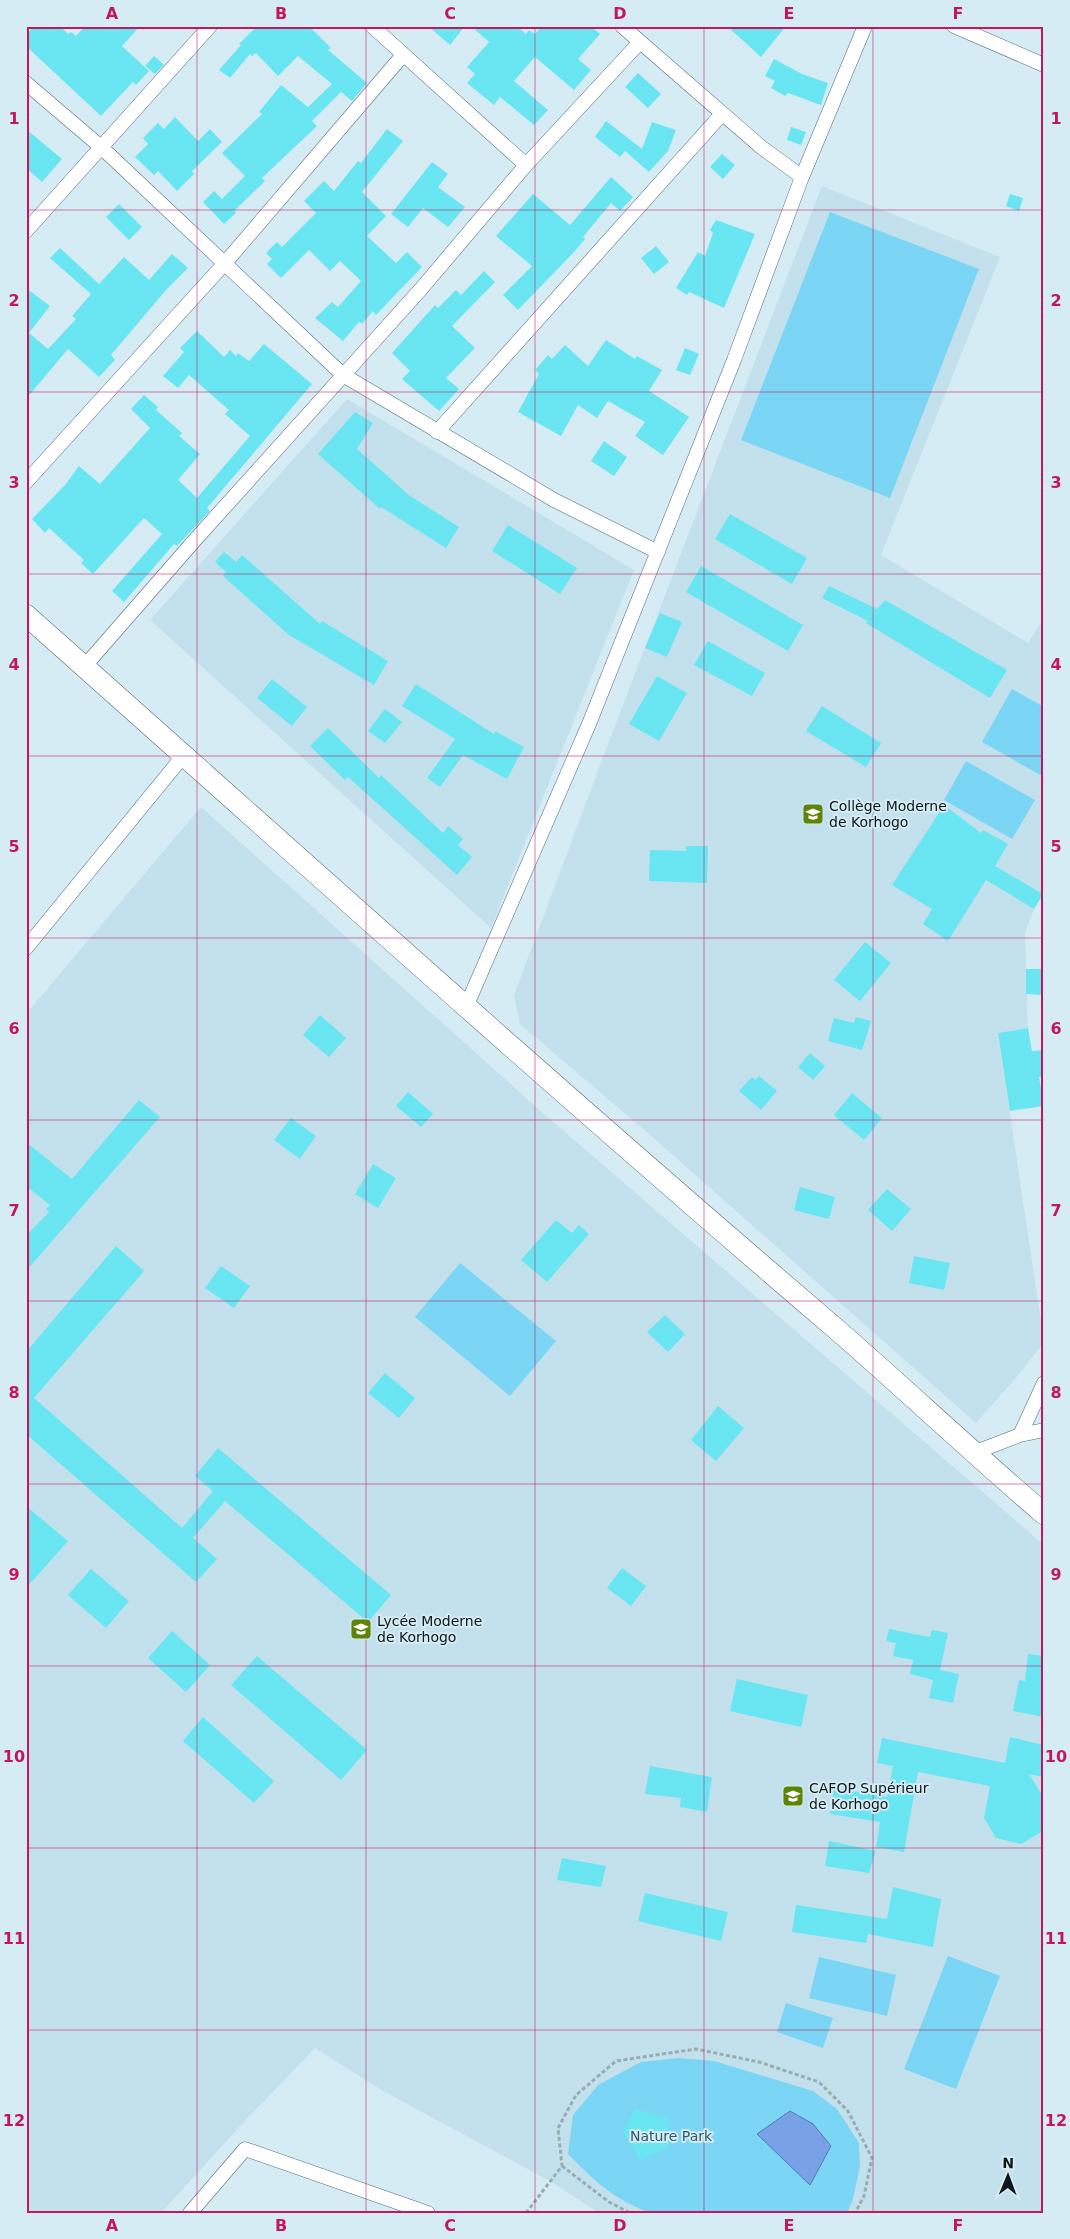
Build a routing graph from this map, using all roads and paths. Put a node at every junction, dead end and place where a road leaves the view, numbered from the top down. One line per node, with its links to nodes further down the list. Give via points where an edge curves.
1 (210, 26): 11 (street)
2 (372, 26): 7 (street)
3 (622, 26): 6 (street)
4 (865, 26): 13 (street)
5 (954, 26): 8 (street)
6 (640, 42): 10 (street); 12 (street)
7 (403, 55): 12 (street); 15 (street)
8 (1044, 65)
9 (26, 83): 11 (street)
10 (722, 114): 13 (street); 17 (street)
11 (101, 147): 14 (street); 15 (street)
12 (526, 165): 16 (street)
13 (802, 177): 19 (street)
14 (26, 231)
15 (225, 263): 16 (street); 18 (street)
16 (343, 375): 17 (street); 21 (street)
17 (438, 432): 19 (street, via 554,500)
18 (26, 482)
19 (658, 552): 24 (street, via 589,724)
20 (26, 615): 21 (main road)
21 (84, 667): 22 (main road)
22 (184, 755): 23 (street); 24 (main road)
23 (26, 948)
24 (466, 1007): 28 (main road)
25 (1044, 1383): 27 (street)
26 (1044, 1430): 27 (street)
27 (1020, 1435): 28 (street)
28 (973, 1453): 29 (main road)
29 (1044, 1514)
30 (562, 2166): 33 (path); 34 (path, via 609,2202); 35 (path, via 558,2128 576,2095 616,2061 696,2049 759,2062 819,2082 848,2111 872,2158 864,2196)
31 (190, 2213): 32 (street, via 244,2149)
32 (428, 2213)
33 (526, 2213)
34 (630, 2213)
35 (855, 2213)

